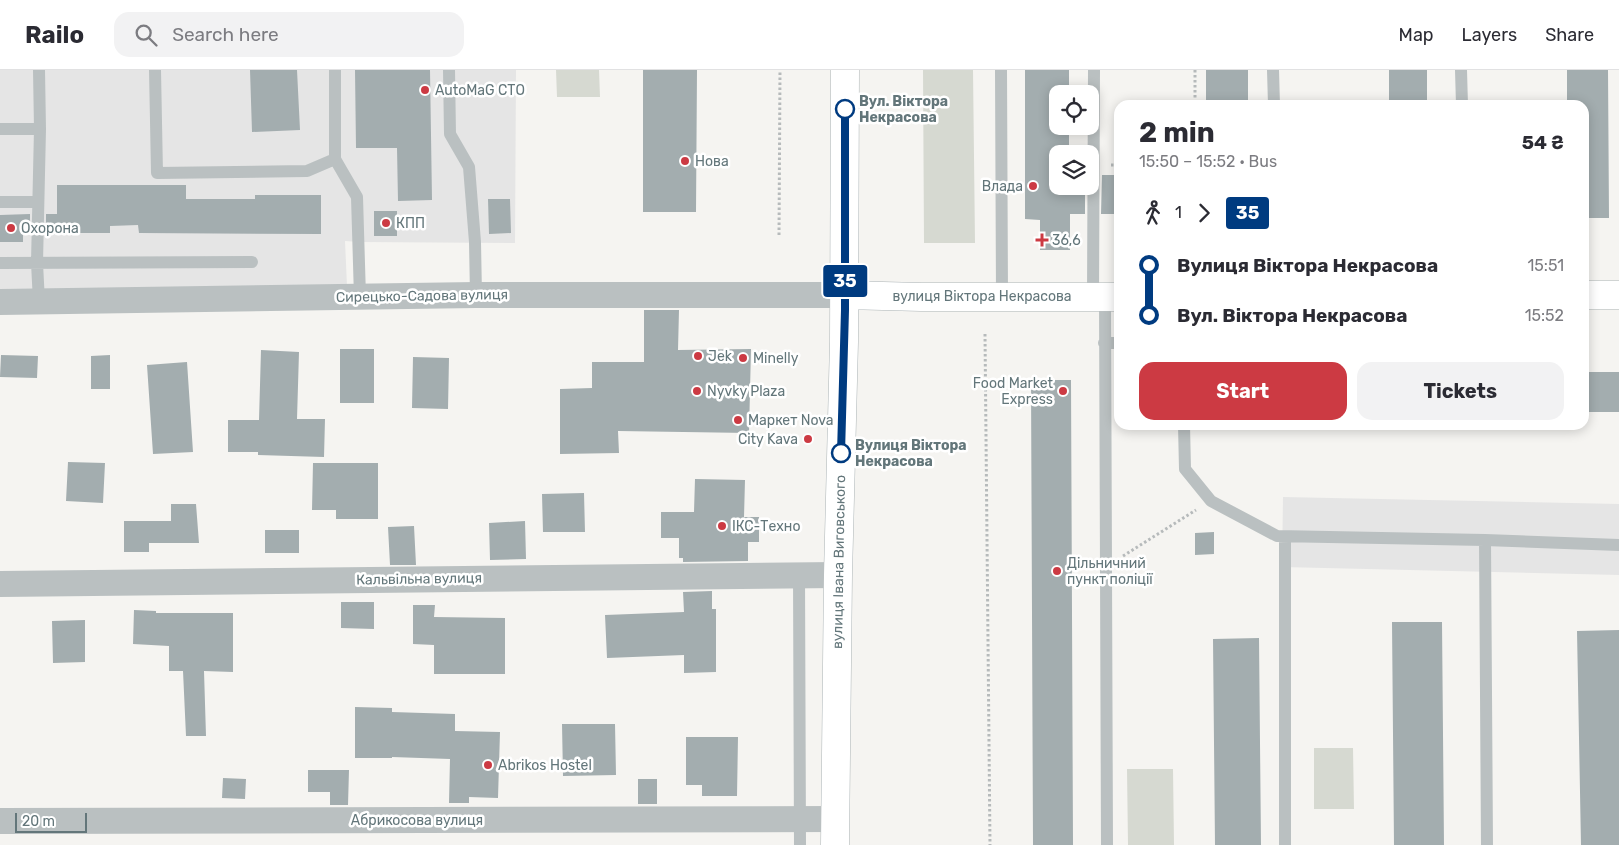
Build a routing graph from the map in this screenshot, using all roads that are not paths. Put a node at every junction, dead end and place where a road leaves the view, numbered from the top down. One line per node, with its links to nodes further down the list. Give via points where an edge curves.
1 (39, 70): 13 (lane)
2 (155, 70): 14 (lane, via 157,174 307,171)
3 (335, 70): 14 (lane)
4 (450, 70): 20 (lane, via 450,134 469,166)
5 (845, 70): 21 (main road, вулиця Івана Виговського)
6 (1002, 70): 25 (lane)
7 (1094, 70): 26 (lane)
8 (1273, 70): 10 (lane)
9 (1461, 70): 11 (lane)
10 (1274, 100)
11 (1462, 100)
12 (0, 129): 13 (lane)
13 (40, 129): 16 (lane)
14 (334, 159): 24 (lane, via 357,197)
15 (0, 202): 16 (lane)
16 (38, 202): 19 (lane)
17 (252, 262): 19 (lane)
18 (0, 263): 19 (lane)
19 (37, 263): 28 (lane)
20 (476, 295): 21 (street, Сирецько-Садова вулиця); 24 (street, Сирецько-Садова вулиця)
21 (845, 295): 25 (main road, вулиця Віктора Некрасова); 36 (main road, вулиця Івана Виговського)
22 (1589, 295): 23 (main road)
23 (1619, 295)
24 (360, 297): 28 (street, Сирецько-Садова вулиця)
25 (1002, 297): 26 (main road, вулиця Віктора Некрасова)
26 (1105, 297): 29 (lane)
27 (0, 302): 28 (street, Сирецько-Садова вулиця)
28 (39, 302)
29 (1104, 343): 30 (lane); 42 (lane)
30 (1114, 343)
31 (1184, 430): 32 (lane, via 1185,469 1211,501 1277,536)
32 (1285, 537): 33 (lane); 43 (lane)
33 (1485, 540): 34 (lane); 44 (lane)
34 (1619, 546)
35 (799, 574): 36 (street, Кальвільна вулиця); 37 (street, Кальвільна вулиця); 38 (lane)
36 (838, 575): 40 (main road, вулиця Івана Виговського)
37 (0, 584)
38 (800, 819): 39 (street, Абрикосова вулиця); 40 (street, Абрикосова вулиця); 41 (lane)
39 (0, 821)
40 (835, 832)
41 (800, 845)
42 (1107, 845)
43 (1285, 845)
44 (1487, 845)

